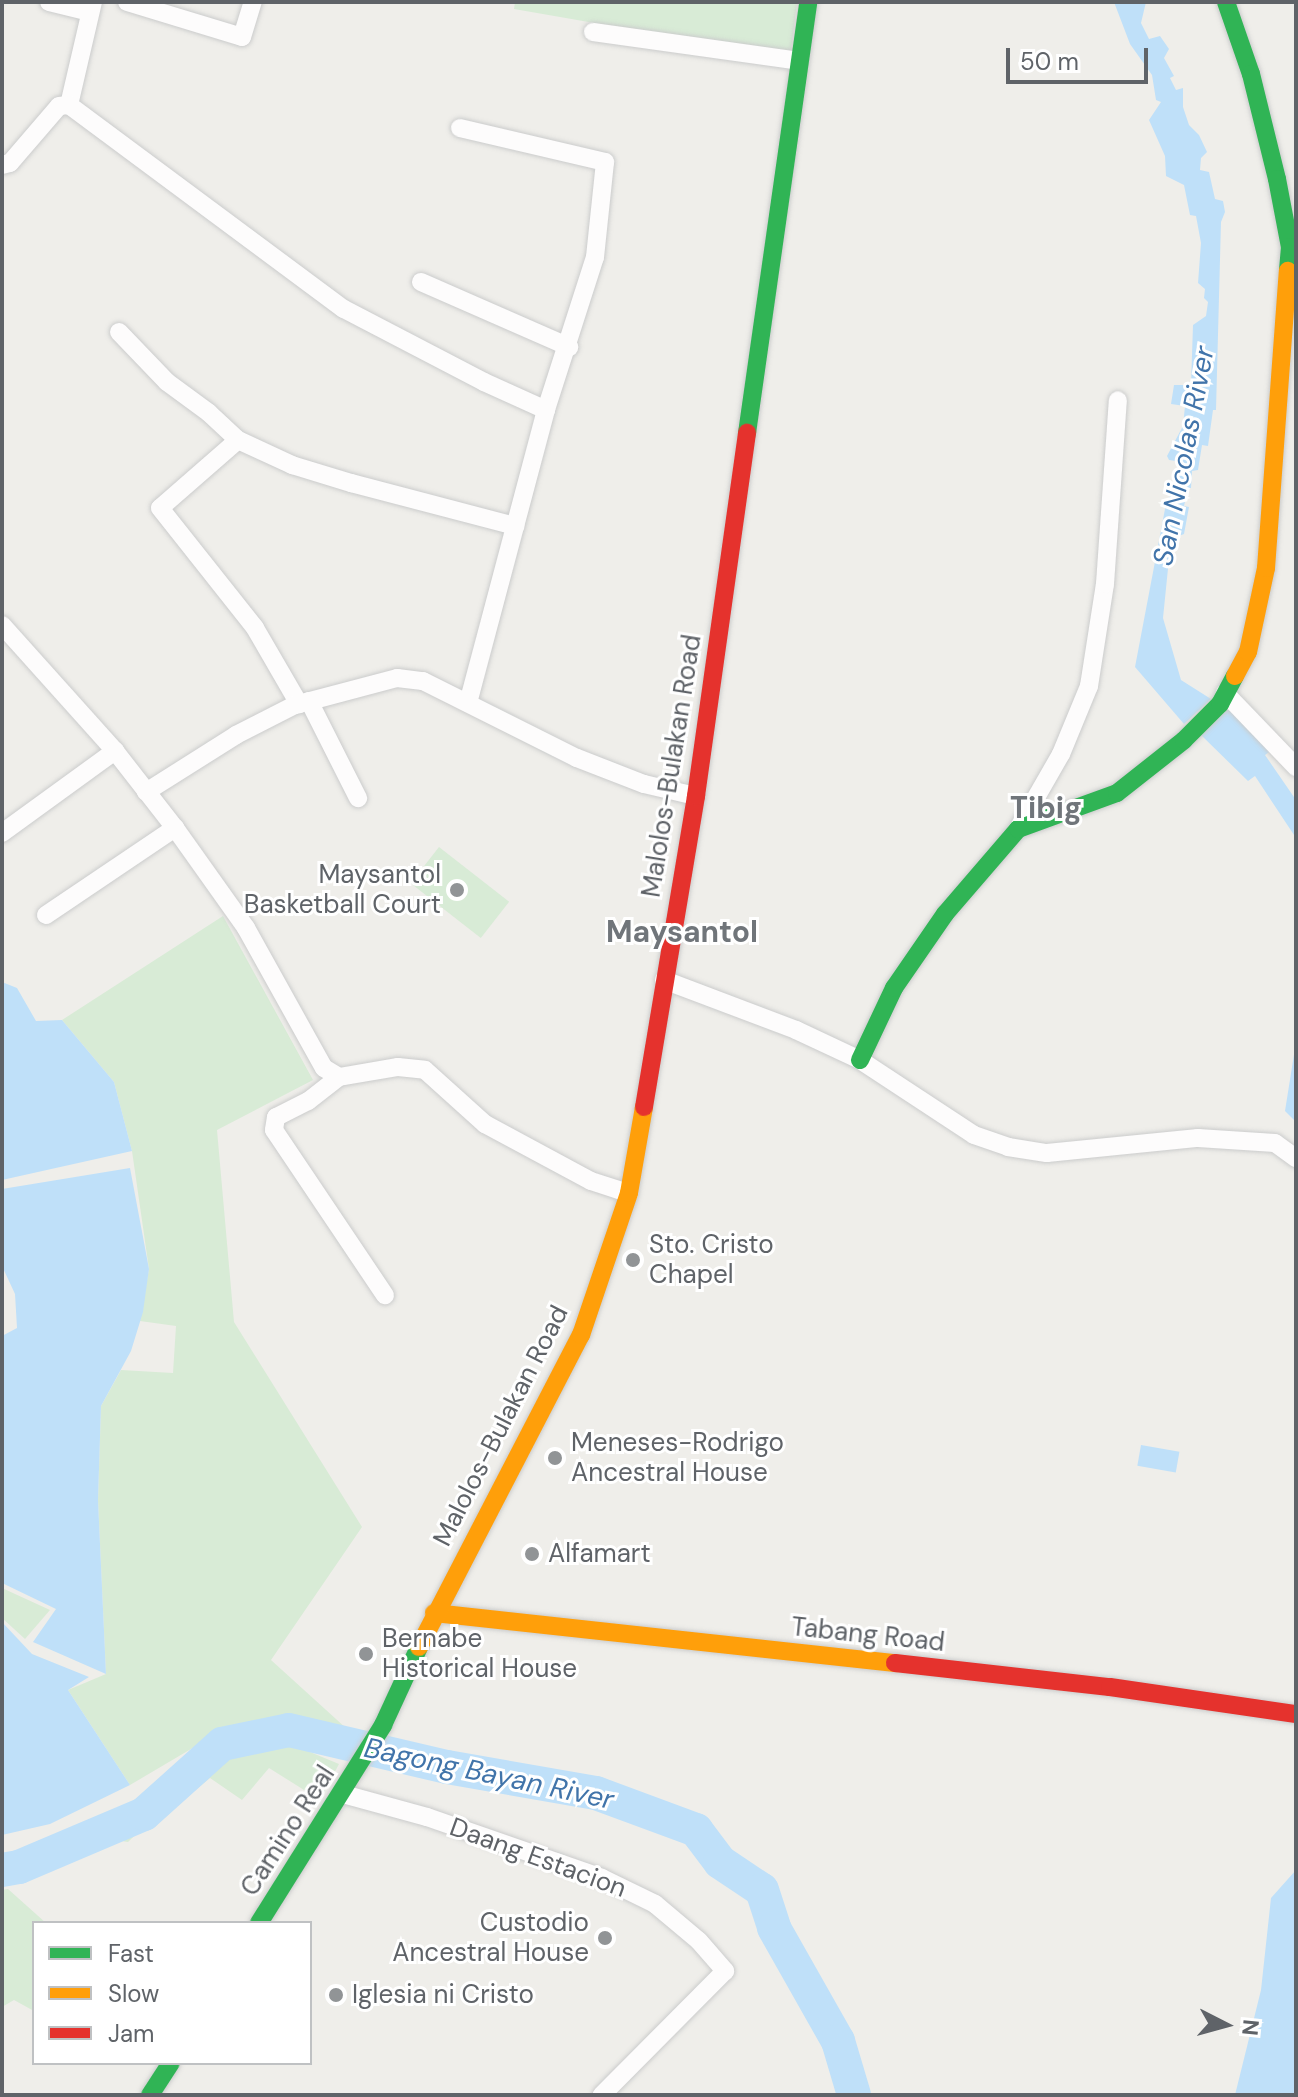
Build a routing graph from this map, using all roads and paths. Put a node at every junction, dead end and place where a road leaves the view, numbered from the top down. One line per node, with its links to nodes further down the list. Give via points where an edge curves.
1 (49, 2): 6 (street)
2 (127, 2): 3 (street, via 242,37)
3 (253, 2)
4 (808, 2): 8 (main road, Malolos-Bulakan Road)
5 (1226, 2): 12 (main road, via 1251,74)
6 (92, 7): 9 (street)
7 (593, 32): 8 (street)
8 (799, 61): 27 (main road, Malolos-Bulakan Road)
9 (69, 105): 11 (street, via 59,106 10,163); 17 (street, via 344,309)
10 (460, 128): 15 (street, via 605,162 595,257)
11 (2, 165)
12 (1293, 246): 21 (main road, via 1266,568 1248,652)
13 (421, 282): 15 (street)
14 (119, 332): 18 (street, via 167,382)
15 (569, 347): 17 (street)
16 (1118, 400): 30 (street, via 1105,584 1089,686 1061,754)
17 (546, 410): 19 (street)
18 (238, 440): 19 (street, via 292,465); 22 (street, via 160,508 255,628)
19 (515, 526): 23 (street)
20 (2, 625): 24 (street)
21 (1223, 698): 25 (street); 30 (main road, via 1184,740 1117,793)
22 (304, 702): 23 (street, via 397,678 423,681); 26 (street, via 236,735); 28 (street)
23 (468, 703): 27 (street, via 577,758 644,784)
24 (115, 751): 26 (street); 31 (street)
25 (1296, 767)
26 (146, 792): 29 (street)
27 (696, 796): 33 (main road, Malolos-Bulakan Road)
28 (358, 798)
29 (175, 828): 32 (street); 35 (street, via 246,928 315,1056)
30 (1018, 829): 34 (main road, via 945,914 911,963)
31 (2, 833)
32 (46, 915)
33 (664, 980): 34 (street); 37 (main road, Malolos-Bulakan Road)
34 (860, 1060): 36 (street, via 974,1135 1008,1147 1047,1153 1198,1138 1275,1143)
35 (339, 1077): 37 (street, via 398,1067 425,1070 485,1124 591,1181); 38 (street, via 276,1117 274,1130)
36 (1296, 1158)
37 (629, 1193): 39 (main road, Malolos-Bulakan Road, via 581,1335)
38 (385, 1295)
39 (434, 1613): 40 (main road, Tabang Road, via 1110,1687); 41 (main road, Malolos-Bulakan Road)
40 (1296, 1714)
41 (383, 1725): 42 (main road, Camino Real)
42 (343, 1794): 43 (main road, Camino Real); 46 (street, Daang Estacion, via 427,1817 602,1878 655,1904 725,1971)
43 (260, 1921)
44 (170, 2065): 45 (main road)
45 (150, 2095)
46 (602, 2095)

